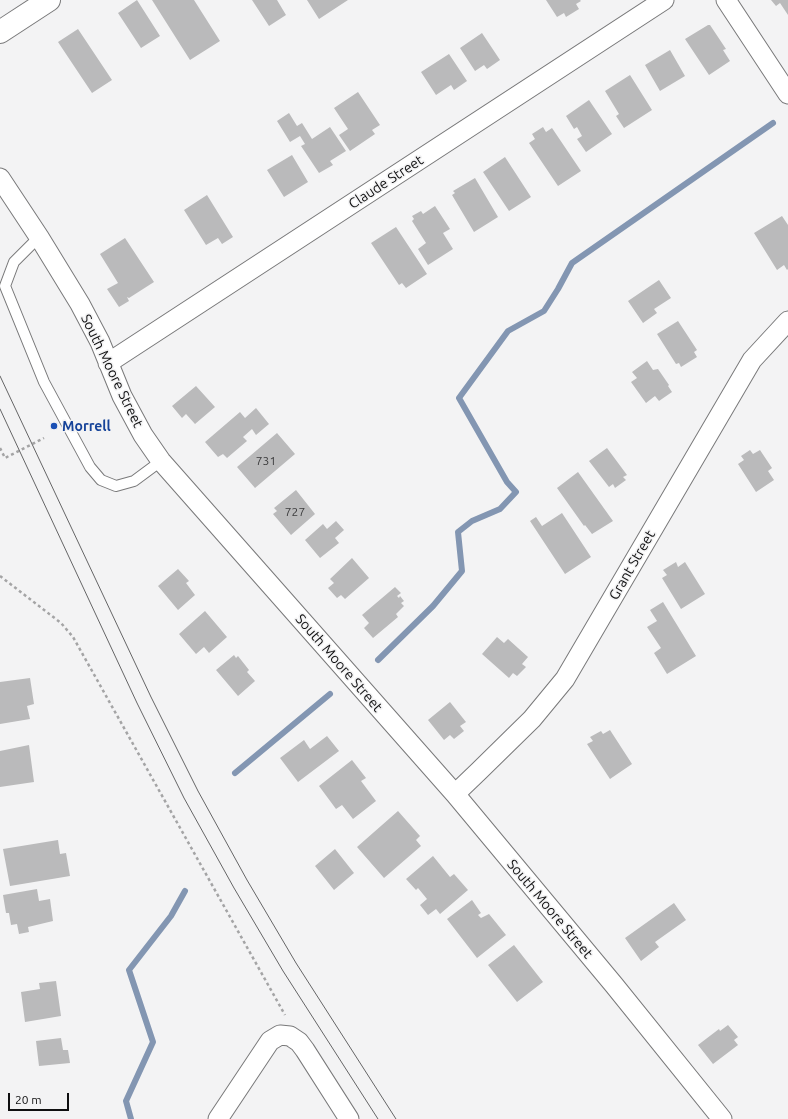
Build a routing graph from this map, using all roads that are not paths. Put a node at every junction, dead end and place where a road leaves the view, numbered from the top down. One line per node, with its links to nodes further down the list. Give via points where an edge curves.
1 (49, 0): 4 (street)
2 (664, 0): 9 (street, Claude Street)
3 (726, 0): 5 (street)
4 (0, 32)
5 (788, 94)
6 (0, 178): 7 (street, South Moore Street)
7 (39, 237): 9 (street, South Moore Street, via 80,304); 10 (lane, via 14,262 5,286 44,382 90,467 101,480 116,486 134,481)
8 (788, 321): 11 (street, Grant Street, via 752,360 565,679 532,719)
9 (108, 363): 10 (street, South Moore Street, via 143,435)
10 (161, 461): 11 (street, South Moore Street)
11 (455, 794): 14 (street, South Moore Street)
12 (218, 1119): 13 (street, via 270,1041 280,1035 290,1036 299,1042)
13 (349, 1119)
14 (722, 1119)

